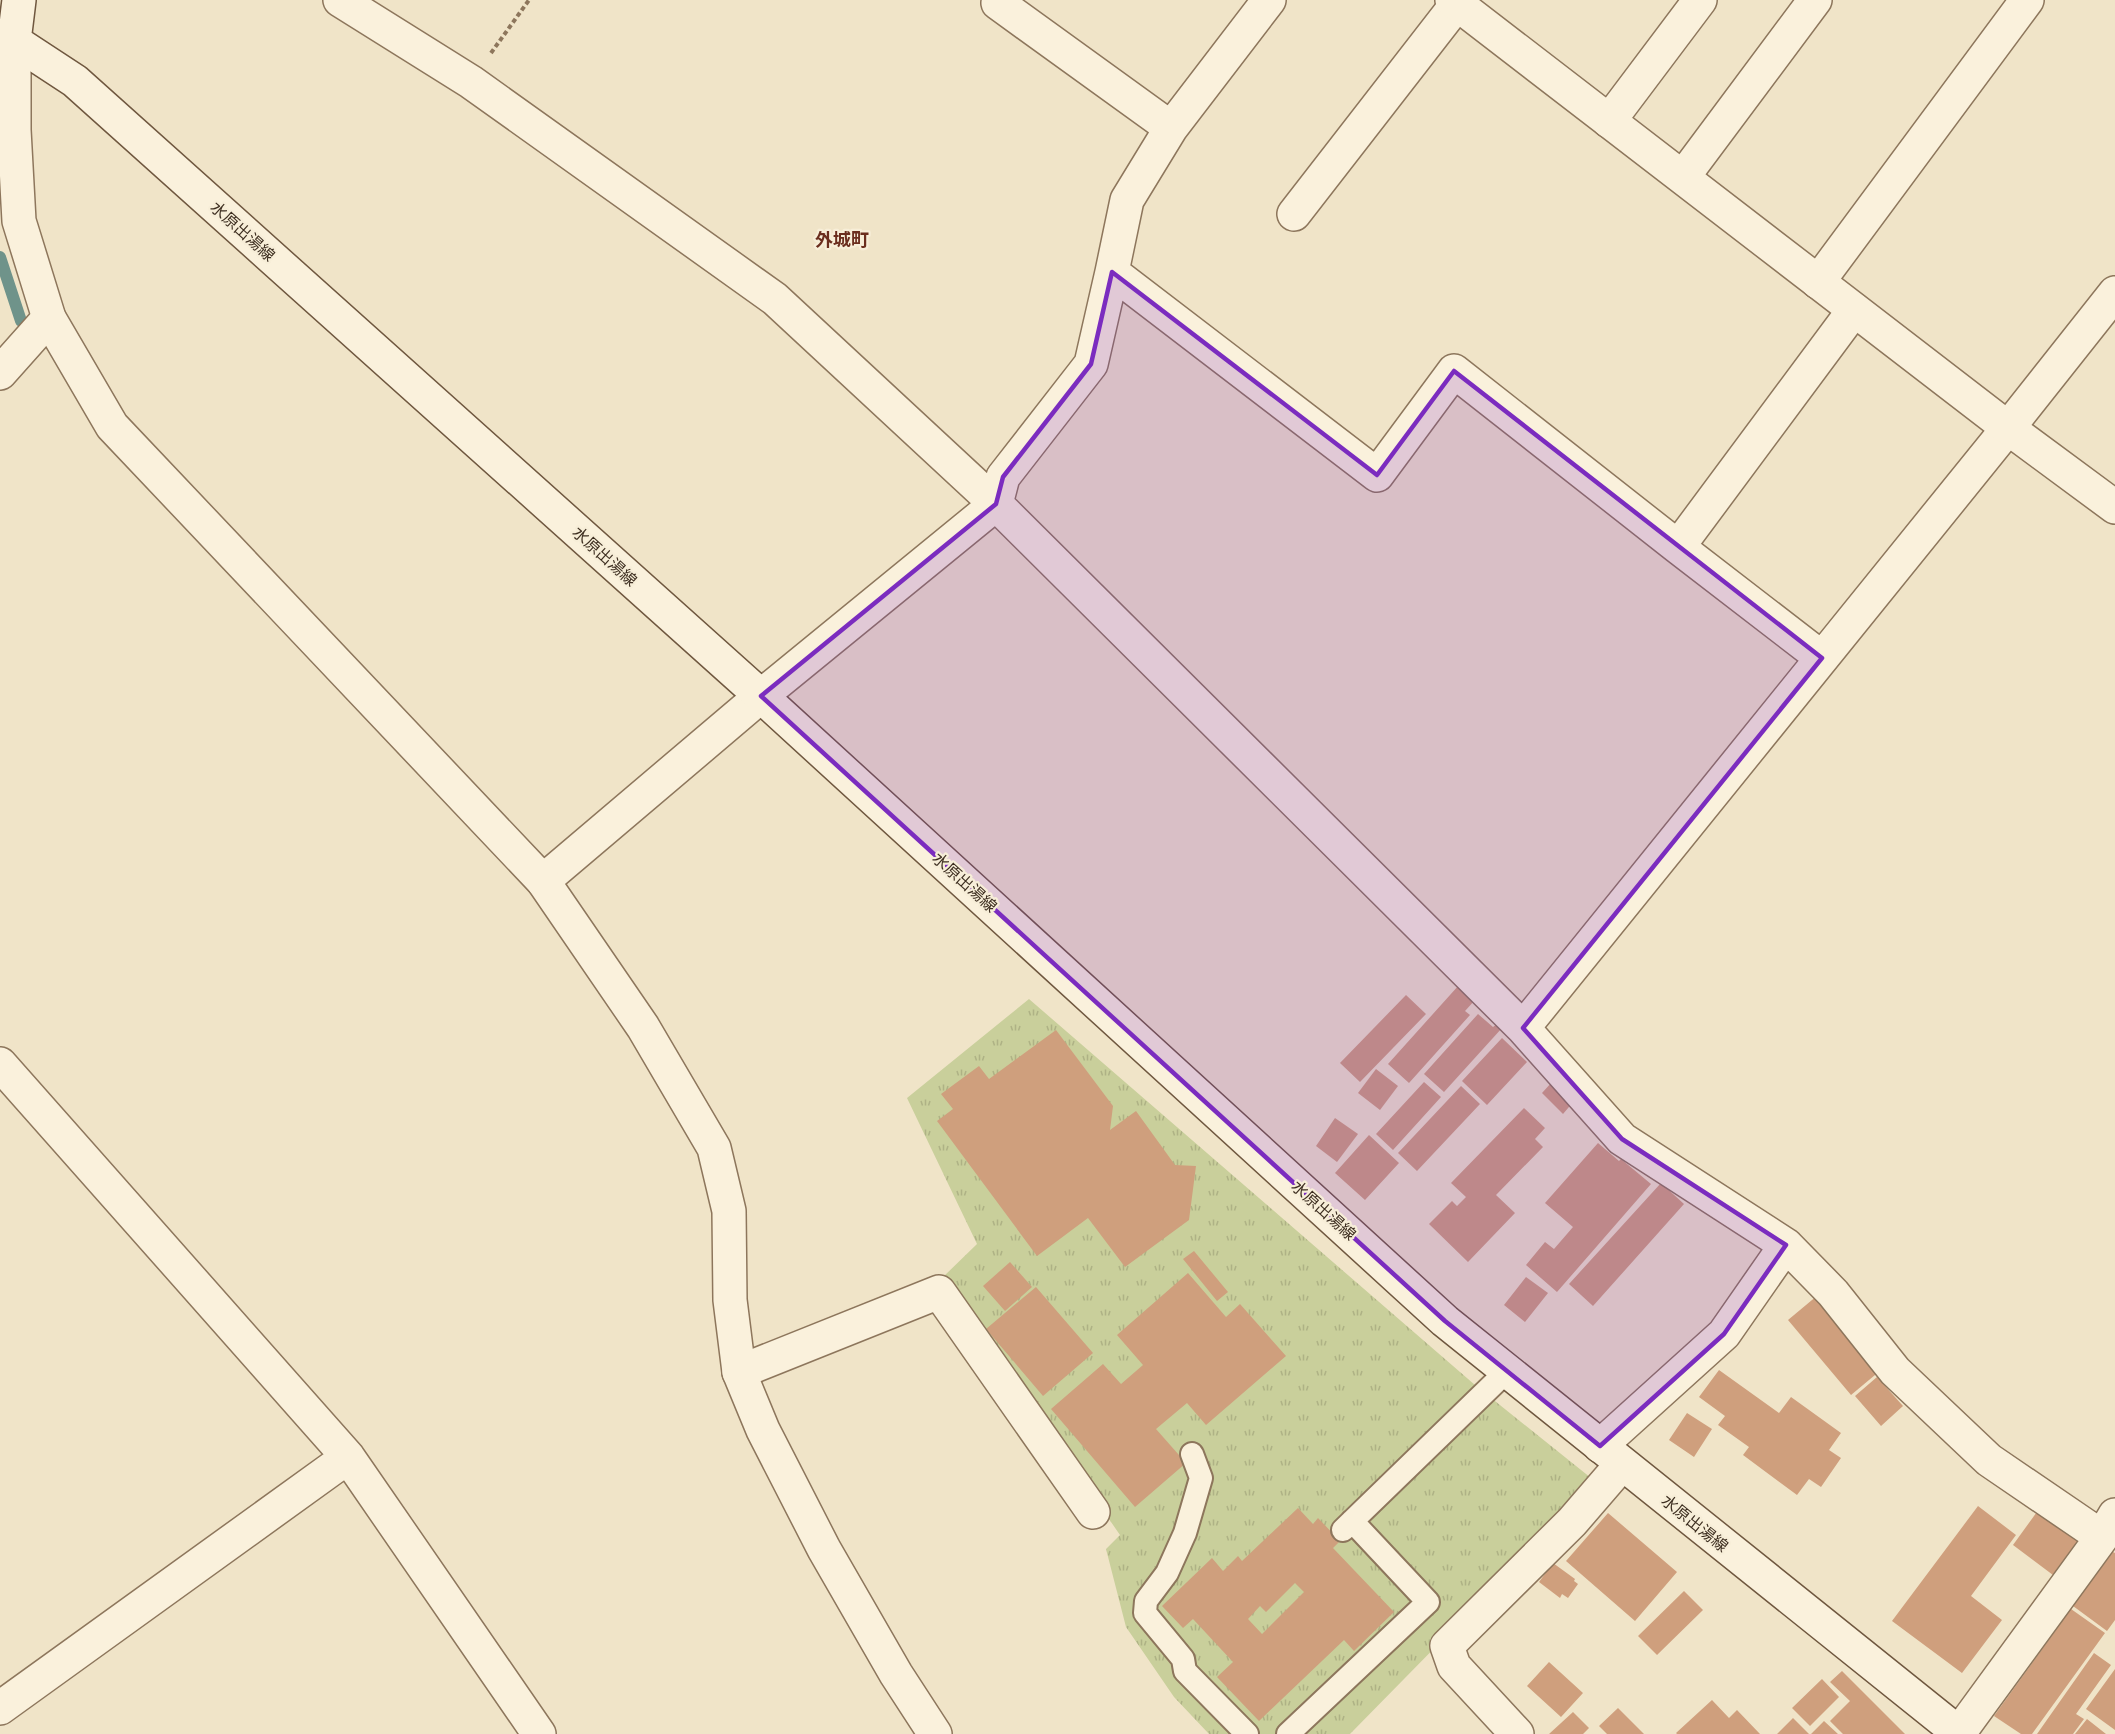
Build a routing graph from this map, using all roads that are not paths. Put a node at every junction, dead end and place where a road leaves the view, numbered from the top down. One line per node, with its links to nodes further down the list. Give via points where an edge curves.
1 (19, 0): 9 (street)
2 (340, 0): 22 (street, via 471,82 775,299)
3 (1269, 0): 11 (street)
4 (1700, 0): 10 (street)
5 (1815, 0): 12 (street)
6 (2027, 0): 15 (street)
7 (1454, 2): 10 (street); 13 (street)
8 (998, 3): 11 (street)
9 (7, 42): 18 (street, via 19,221); 25 (street, 水原出湯線, via 75,81)
10 (1610, 121): 12 (street)
11 (1171, 128): 14 (street, via 1127,200)
12 (1683, 177): 15 (street)
13 (1294, 214)
14 (1112, 272): 22 (street, via 1091,364 1003,477); 23 (street, via 1377,475 1454,371)
15 (1818, 282): 17 (street)
16 (2115, 292): 20 (street)
17 (1854, 310): 20 (street); 23 (street)
18 (49, 318): 19 (street); 26 (street, via 112,426)
19 (0, 373)
20 (2008, 428): 21 (street); 24 (street)
21 (2110, 499)
22 (996, 504): 25 (street); 27 (street)
23 (1678, 547): 24 (street)
24 (1822, 658): 27 (street)
25 (761, 696): 26 (street); 30 (street, 水原出湯線, via 1445,1321)
26 (543, 881): 31 (street, via 643,1027 714,1148 729,1212 730,1300)
27 (1523, 1028): 29 (street, via 1622,1139)
28 (2, 1069): 34 (street)
29 (1786, 1245): 33 (street, via 1724,1334); 36 (street, via 1833,1293 1895,1371 1989,1460)
30 (1507, 1371): 33 (street, 水原出湯線); 41 (lane, via 1347,1526 1428,1602)
31 (739, 1372): 35 (street, via 939,1292); 39 (street, via 763,1430 824,1549)
32 (1192, 1454): 40 (lane, via 1201,1478 1185,1533 1167,1573 1146,1601 1145,1613 1183,1659 1185,1671)
33 (1611, 1455): 42 (street, via 1572,1522 1447,1646 1454,1666); 43 (street, 水原出湯線)
34 (348, 1457): 37 (street); 38 (street)
35 (1093, 1512)
36 (2108, 1526): 43 (street)
37 (0, 1708)
38 (539, 1734)
39 (935, 1734)
40 (1247, 1734)
41 (1288, 1734)
42 (1517, 1734)
43 (1959, 1734)

